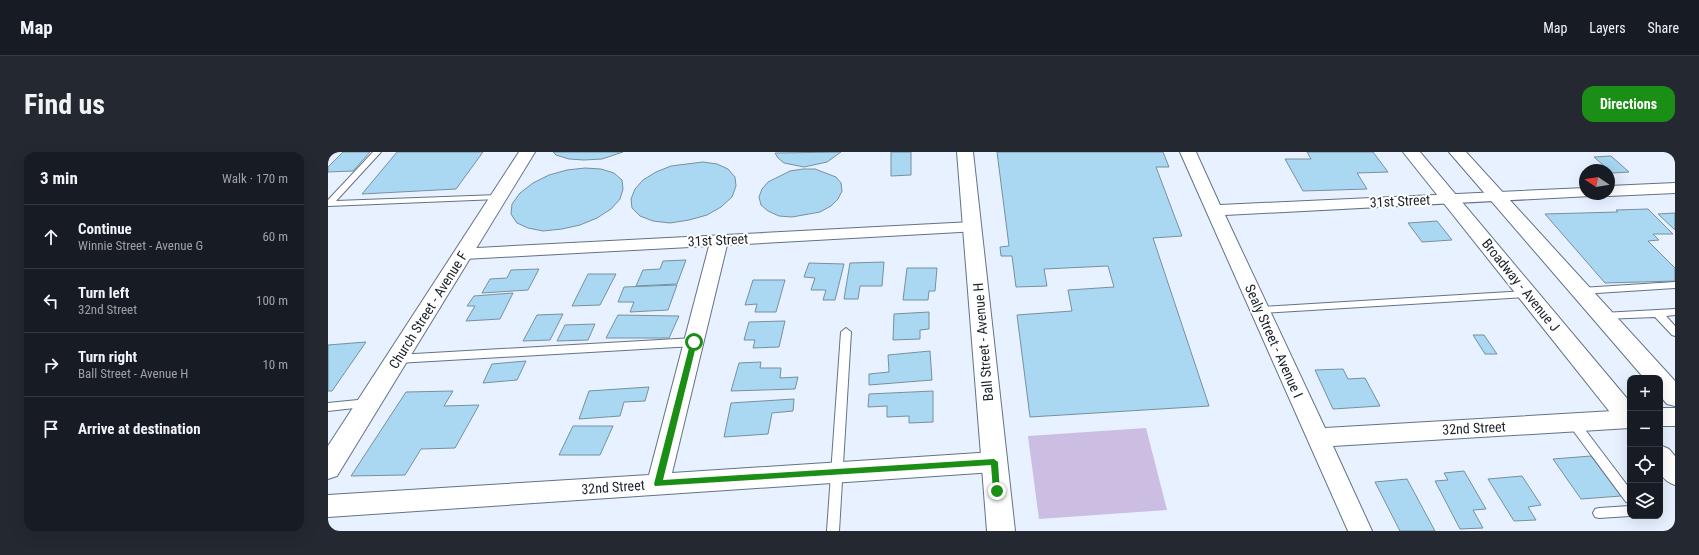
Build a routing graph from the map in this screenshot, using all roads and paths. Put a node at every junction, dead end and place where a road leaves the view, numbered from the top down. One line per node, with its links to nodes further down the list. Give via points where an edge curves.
1 (377, 152): 10 (lane, via 329,204)
2 (527, 152): 10 (street, Church Street - Avenue F)
3 (965, 152): 14 (street, Ball Street - Avenue H)
4 (1188, 152): 13 (street, Sealy Street - Avenue I)
5 (1411, 152): 12 (street, Broadway - Avenue J)
6 (1457, 152): 11 (street)
7 (1675, 188): 8 (street)
8 (1615, 191)
9 (1579, 193): 11 (street, 31st Street)
10 (498, 198): 16 (street, Church Street - Avenue F)
11 (1497, 198): 12 (street, 31st Street); 18 (street)
12 (1450, 199): 13 (street, 31st Street); 19 (street, Broadway - Avenue J)
13 (1215, 210): 20 (street, Sealy Street - Avenue I)
14 (972, 227): 15 (street, 31st Street); 40 (street, Ball Street - Avenue H)
15 (719, 240): 16 (street, 31st Street); 26 (street)
16 (464, 253): 27 (street, Church Street - Avenue F)
17 (1675, 285): 18 (lane)
18 (1581, 291): 23 (street)
19 (1528, 294): 20 (lane); 33 (street, Broadway - Avenue J)
20 (1260, 310): 38 (street, Sealy Street - Avenue I)
21 (1675, 312): 22 (lane)
22 (1657, 313): 23 (lane); 24 (lane)
23 (1603, 316): 28 (street)
24 (1673, 328)
25 (846, 332): 42 (lane)
26 (694, 342): 27 (lane); 44 (street)
27 (397, 359): 31 (street, Church Street - Avenue F)
28 (1655, 375)
29 (1663, 383): 30 (street)
30 (1675, 397)
31 (369, 403): 32 (lane); 41 (street, Church Street - Avenue F)
32 (328, 407)
33 (1627, 415)
34 (1663, 417): 35 (street)
35 (1675, 417)
36 (1627, 419): 37 (street, 32nd Street)
37 (1573, 422): 38 (street, 32nd Street); 45 (lane)
38 (1318, 438): 51 (street, Sealy Street - Avenue I)
39 (1663, 460): 43 (street)
40 (994, 462): 42 (street, 32nd Street); 50 (street, Ball Street - Avenue H)
41 (328, 468)
42 (838, 472): 44 (street, 32nd Street); 49 (lane)
43 (1675, 474)
44 (658, 484): 46 (street, 32nd Street)
45 (1627, 494)
46 (328, 506)
47 (1627, 511): 48 (lane)
48 (1599, 513)
49 (834, 531)
50 (1001, 531)
51 (1360, 531)

